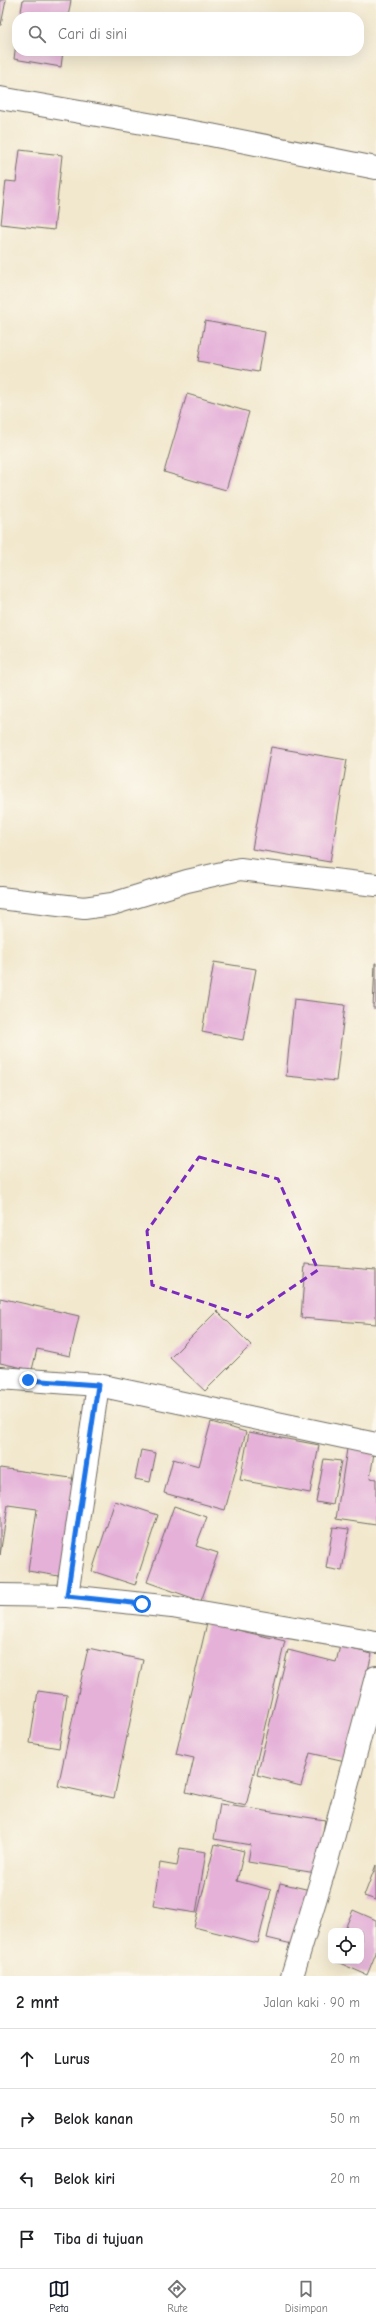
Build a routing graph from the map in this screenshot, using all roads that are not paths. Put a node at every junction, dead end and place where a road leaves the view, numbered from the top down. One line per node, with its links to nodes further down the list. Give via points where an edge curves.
1 (0, 98): 2 (street, via 211,135)
2 (376, 168)
3 (376, 885): 4 (street, via 240,869 187,881 112,904 84,908)
4 (0, 898)
5 (0, 1378): 6 (street)
6 (98, 1385): 7 (street); 9 (street)
7 (376, 1444)
8 (0, 1595): 9 (street)
9 (67, 1596): 10 (street, via 172,1607)
10 (376, 1642)
11 (376, 1676): 12 (street, via 327,1861)
12 (292, 1976)

